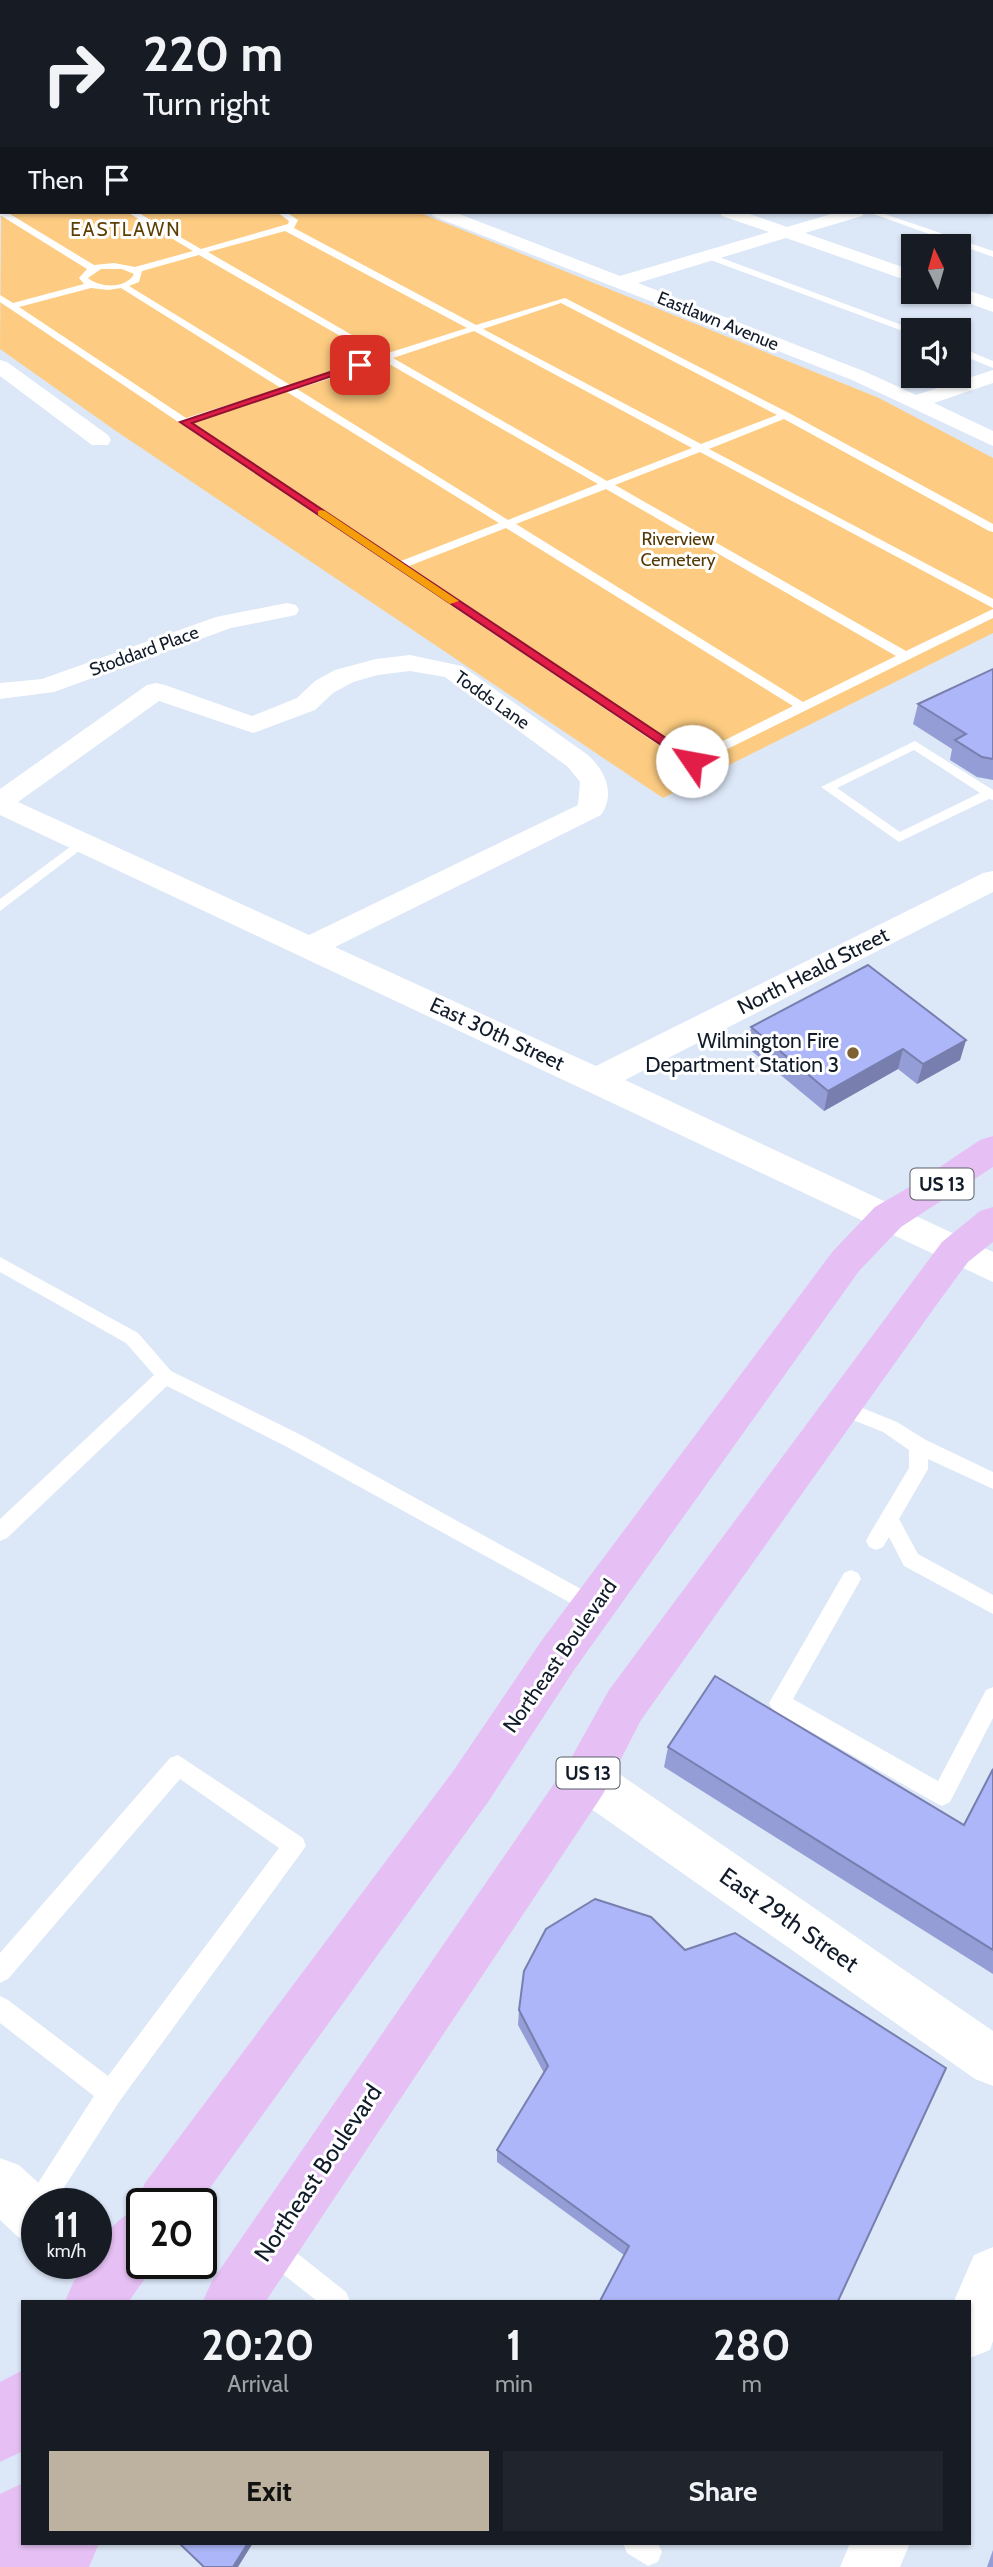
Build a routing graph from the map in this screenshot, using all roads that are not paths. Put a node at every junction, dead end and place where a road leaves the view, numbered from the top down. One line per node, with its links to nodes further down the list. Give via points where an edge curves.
1 (5, 214): 13 (lane)
2 (134, 214): 10 (lane)
3 (284, 214): 8 (lane, via 295,220)
4 (444, 214): 16 (street, Eastlawn Avenue)
5 (734, 214): 9 (street)
6 (849, 214): 9 (street)
7 (878, 214): 11 (lane)
8 (287, 228): 10 (lane); 24 (lane)
9 (787, 232): 12 (street); 15 (street)
10 (201, 252): 14 (lane); 26 (lane)
11 (993, 254)
12 (708, 256): 16 (street); 23 (lane)
13 (94, 269): 14 (lane, via 121,266); 17 (lane, via 83,278)
14 (135, 270): 18 (lane, via 139,273 136,280)
15 (901, 272)
16 (621, 282): 31 (street, Eastlawn Avenue)
17 (89, 285): 18 (lane); 21 (lane)
18 (122, 286): 30 (lane)
19 (0, 298): 21 (lane)
20 (971, 298): 22 (street)
21 (11, 306): 33 (lane)
22 (993, 306)
23 (901, 327)
24 (475, 328): 26 (lane); 32 (lane, via 562,300); 36 (lane)
25 (971, 355): 27 (lane)
26 (384, 358): 30 (lane); 37 (lane)
27 (993, 365)
28 (0, 366): 35 (street)
29 (993, 376): 31 (street)
30 (288, 389): 33 (lane); 38 (lane)
31 (916, 402): 34 (street, Eastlawn Avenue)
32 (785, 415): 36 (lane); 39 (lane)
33 (185, 422): 40 (lane)
34 (993, 439)
35 (100, 440)
36 (700, 448): 37 (lane); 41 (lane)
37 (606, 485): 38 (lane); 44 (lane)
38 (507, 524): 40 (lane); 46 (lane)
39 (993, 529)
40 (400, 566): 46 (lane, via 692,761)
41 (993, 604)
42 (287, 610): 45 (street, Stoddard Place, via 225,622 45,686)
43 (993, 613): 44 (lane)
44 (905, 656): 46 (lane)
45 (0, 691)
46 (803, 707)
47 (991, 795): 47 (lane, via 915,745 828,787 899,838)
48 (0, 803): 49 (street, East 30th Street); 52 (street, Todds Lane, via 156,691 253,725 306,704 344,676 400,663 453,671 592,774 591,809)
49 (82, 842): 51 (lane); 52 (street, East 30th Street)
50 (993, 880): 53 (street, North Heald Street)
51 (0, 906)
52 (309, 947): 53 (street, East 30th Street)
53 (596, 1080): 55 (street, East 30th Street)
54 (993, 1149): 55 (main road, Northeast Boulevard / US 13)
55 (888, 1217): 57 (street, East 30th Street); 68 (main road, Northeast Boulevard / US 13, via 846,1261)
56 (993, 1222): 57 (main road, US 13)
57 (974, 1260): 60 (main road, Northeast Boulevard / US 13)
58 (0, 1264): 59 (lane, via 132,1338)
59 (165, 1376): 64 (lane); 68 (lane, via 296,1442)
60 (840, 1407): 61 (lane, via 890,1427); 70 (main road, Northeast Boulevard / US 13, via 625,1704)
61 (919, 1446): 62 (lane); 63 (lane, via 918,1469)
62 (993, 1481)
63 (890, 1520): 65 (lane); 67 (lane, via 911,1560)
64 (0, 1532)
65 (876, 1541)
66 (851, 1579): 69 (lane, via 780,1703 942,1795)
67 (993, 1605)
68 (594, 1606): 76 (main road, Northeast Boulevard / US 13, via 471,1786)
69 (993, 1698)
70 (586, 1778): 73 (street, East 29th Street); 77 (main road, Northeast Boulevard / US 13)
71 (0, 1971): 74 (lane, via 178,1765 295,1846)
72 (0, 2008): 74 (lane)
73 (993, 2061)
74 (110, 2093): 75 (lane)
75 (42, 2188)
76 (176, 2188)
77 (269, 2246): 81 (main road, Northeast Boulevard / US 13); 82 (lane)
78 (126, 2255): 80 (main road)
79 (993, 2274): 83 (street)
80 (101, 2287)
81 (233, 2300)
82 (336, 2300)
83 (971, 2328)
84 (21, 2403): 85 (main road)
85 (0, 2432)
86 (21, 2517): 89 (main road)
87 (67, 2545): 90 (main road)
88 (879, 2545): 91 (street)
89 (0, 2547)
90 (52, 2567)
91 (870, 2567)

